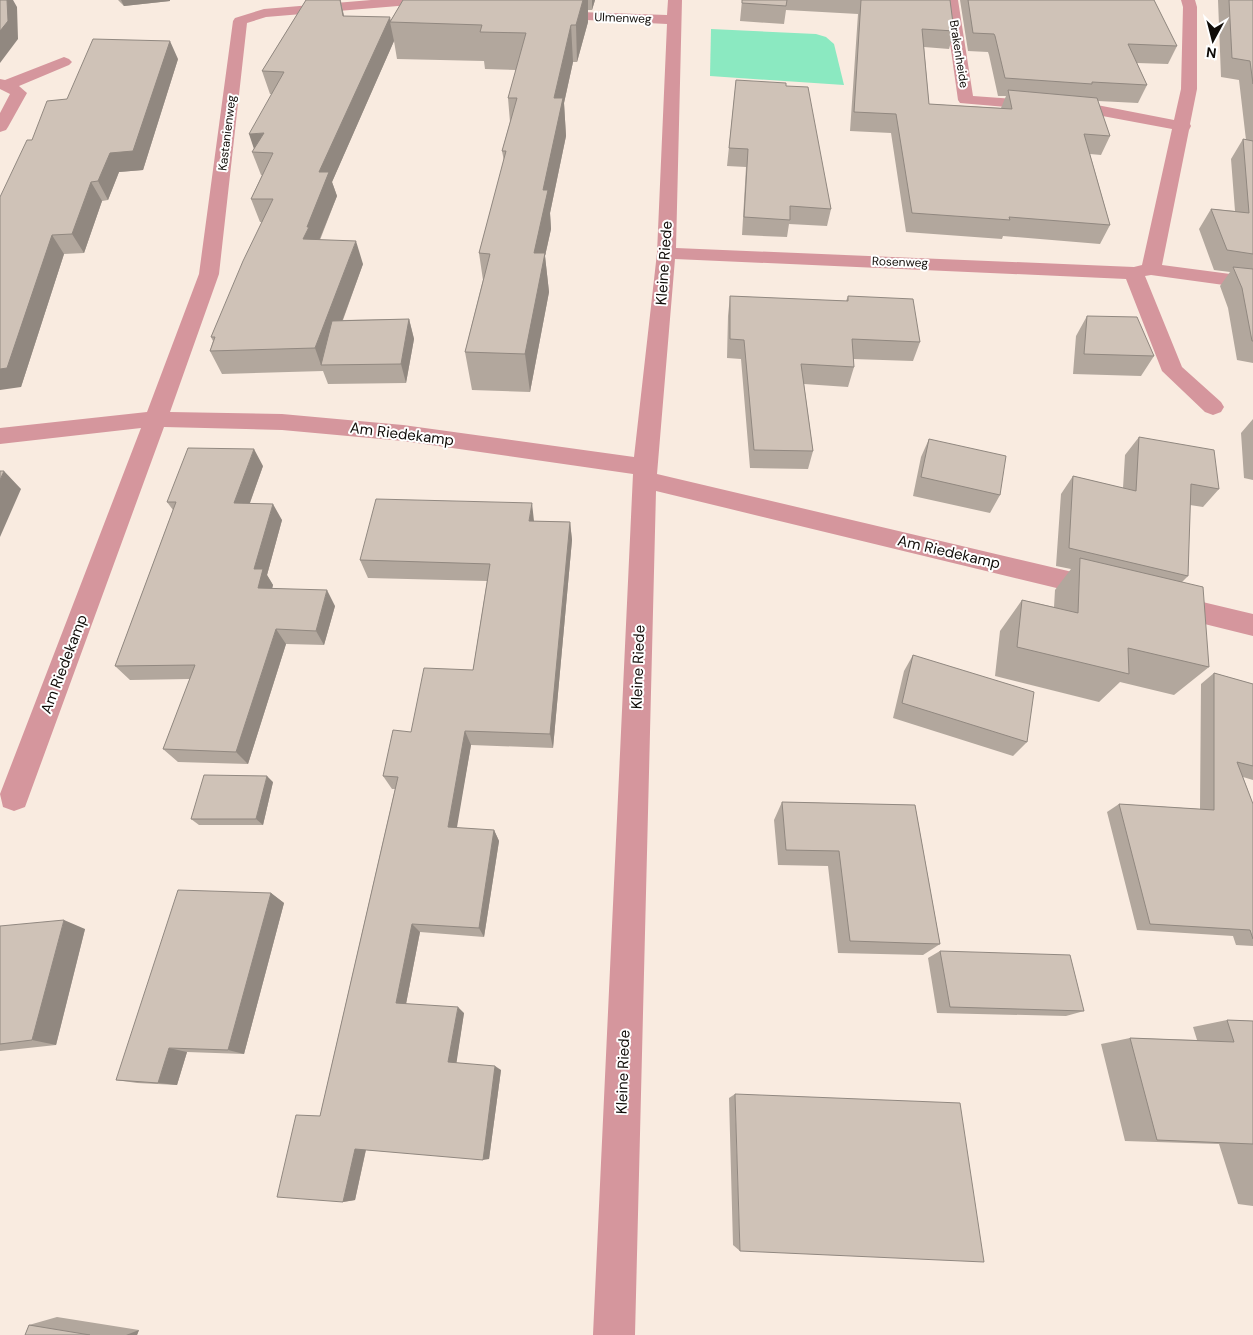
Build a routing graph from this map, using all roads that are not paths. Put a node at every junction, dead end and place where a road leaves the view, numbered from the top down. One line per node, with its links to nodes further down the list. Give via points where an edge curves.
1 (422, 0): 5 (street); 16 (street, Kastanienweg, via 264,12 240,21 208,274 197,314)
2 (675, 0): 7 (street, Kleine Riede)
3 (951, 0): 10 (street, Brakenheide, via 966,100 1097,110)
4 (1188, 0): 10 (street, via 1189,89)
5 (457, 6)
6 (541, 14): 7 (street, Ulmenweg)
7 (674, 20): 12 (street, Kleine Riede)
8 (64, 62): 9 (street)
9 (3, 84): 11 (street, via 18,93)
10 (1183, 126): 13 (street)
11 (0, 127)
12 (666, 253): 13 (street, Rosenweg); 18 (street, Kleine Riede)
13 (1143, 271): 14 (street, Rosenweg); 15 (street, via 1173,371)
14 (1253, 283)
15 (1212, 407)
16 (156, 418): 17 (street, Am Riedekamp); 18 (street, Am Riedekamp, via 282,422 403,433); 22 (street, Am Riedekamp)
17 (0, 436)
18 (645, 473): 19 (street, Am Riedekamp); 23 (street, Kleine Riede)
19 (1118, 593)
20 (1147, 600): 21 (street)
21 (1253, 625)
22 (14, 797)
23 (614, 1335)

